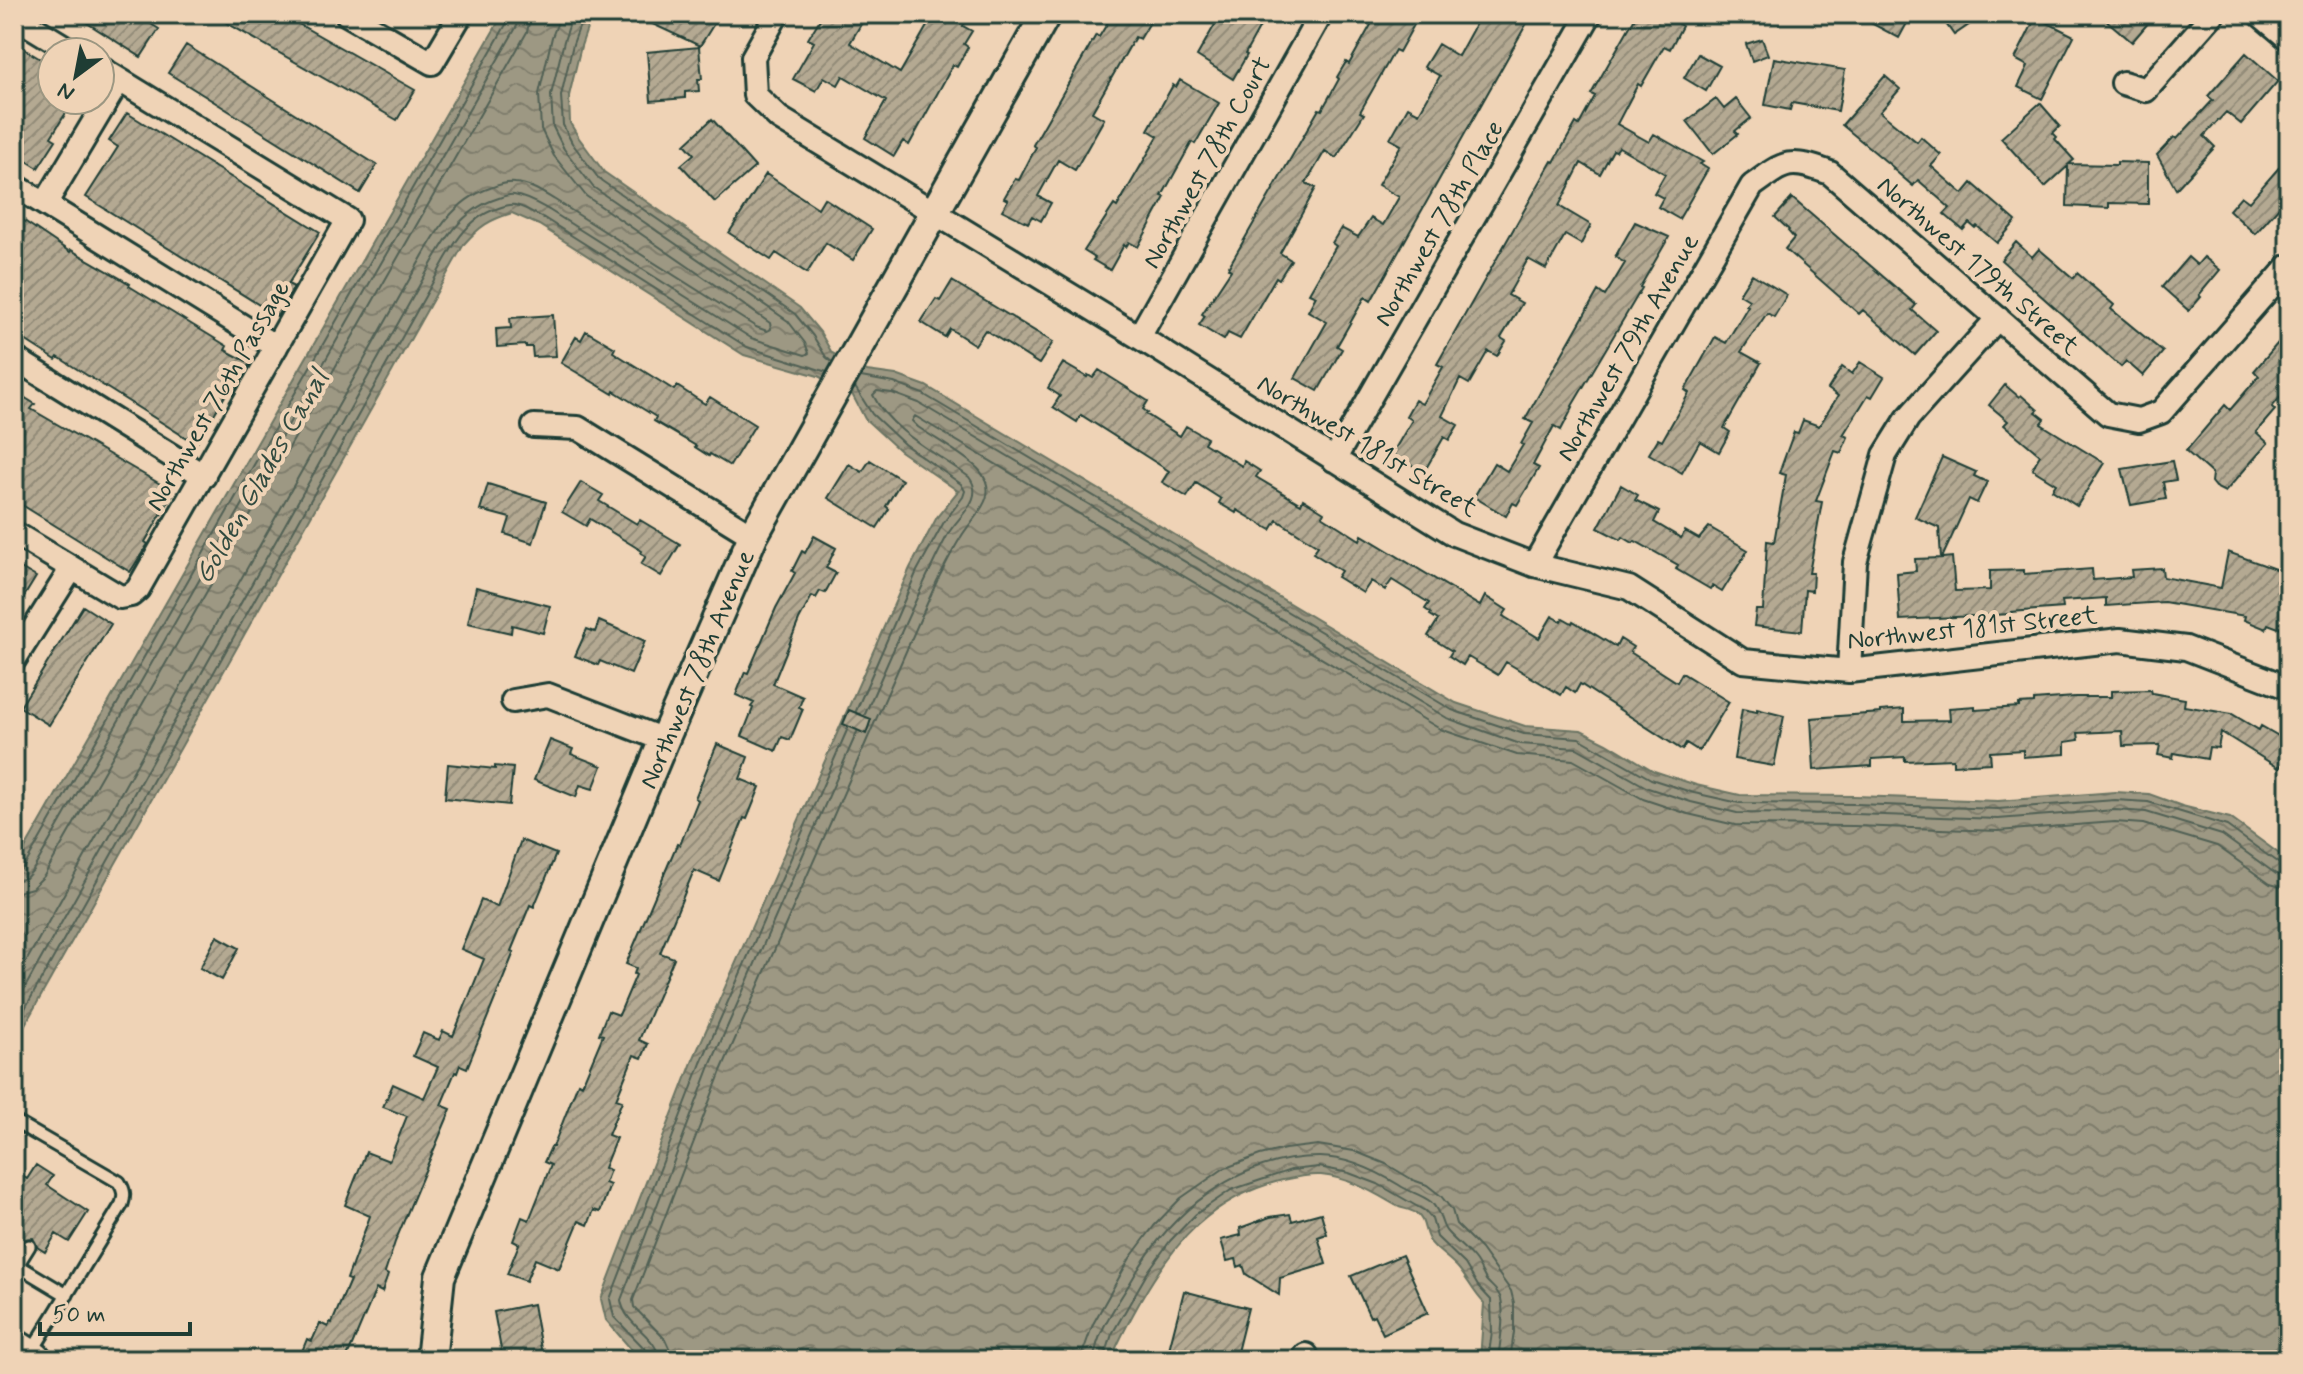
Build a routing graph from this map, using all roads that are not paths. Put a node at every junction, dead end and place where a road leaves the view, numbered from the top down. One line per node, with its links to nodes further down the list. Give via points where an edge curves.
1 (347, 14): 2 (street, via 432,63)
2 (461, 14)
3 (777, 14): 18 (street, Northwest 181st Street, via 753,57 755,95 779,118)
4 (1046, 14): 18 (street, Northwest 78th Avenue)
5 (1321, 14): 21 (street, Northwest 78th Court)
6 (1590, 14): 25 (street, Northwest 78th Place)
7 (2213, 14): 13 (street, via 2146,90)
8 (2264, 14): 10 (street)
9 (14, 16): 11 (street)
10 (2289, 35)
11 (47, 36)
12 (116, 78): 22 (street, Northwest 76th Passage, via 348,220)
13 (2123, 83)
14 (89, 116): 17 (street)
15 (1778, 166): 20 (street, Northwest 179th Street, via 1803,163 1830,173); 29 (street, Northwest 79th Avenue, via 1752,186)
16 (14, 185): 17 (street)
17 (45, 204): 22 (street)
18 (936, 213): 21 (street, Northwest 181st Street); 28 (street, Northwest 78th Avenue)
19 (2289, 266): 20 (street, Northwest 179th Street, via 2161,412 2139,420 2108,414)
20 (1998, 318): 32 (street, via 1908,418 1885,455 1855,562)
21 (1139, 337): 25 (street, Northwest 181st Street)
22 (276, 347): 26 (street, Northwest 76th Passage)
23 (14, 358): 26 (street)
24 (534, 426): 28 (street, via 578,428)
25 (1334, 460): 29 (street, Northwest 181st Street, via 1454,534)
26 (204, 476): 30 (street, Northwest 76th Passage, via 131,595 120,597)
27 (14, 533): 30 (street)
28 (753, 536): 35 (street, Northwest 78th Avenue)
29 (1534, 565): 32 (street, Northwest 181st Street, via 1629,588 1743,661)
30 (72, 568): 31 (street)
31 (14, 660)
32 (1849, 671): 33 (street, Northwest 181st Street, via 2120,640 2186,648)
33 (2289, 688)
34 (513, 701): 35 (street, via 548,695)
35 (664, 740): 41 (street, Northwest 78th Avenue, via 440,1277)
36 (19, 1124): 39 (lane, via 119,1182 124,1190 122,1204)
37 (29, 1246): 38 (lane)
38 (16, 1268): 39 (lane)
39 (67, 1295): 40 (lane)
40 (25, 1355)
41 (431, 1360)

